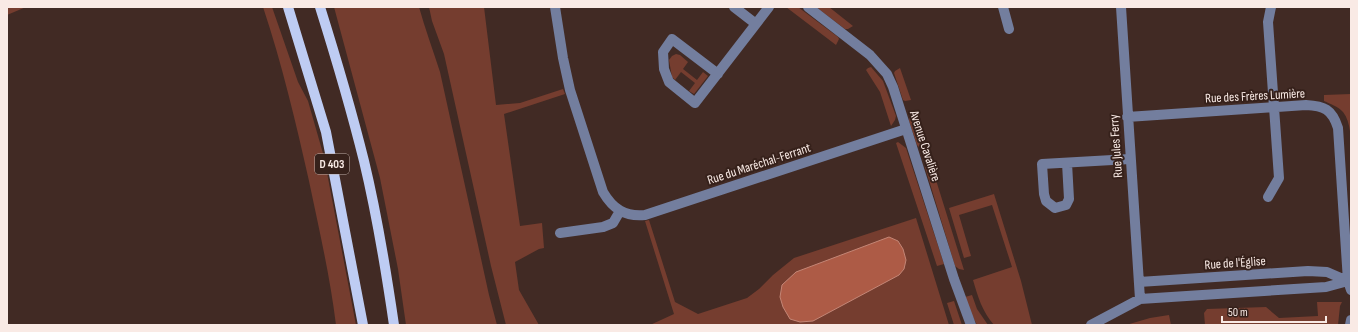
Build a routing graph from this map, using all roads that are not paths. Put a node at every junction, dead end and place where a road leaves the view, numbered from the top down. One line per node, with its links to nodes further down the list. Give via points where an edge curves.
1 (288, 7): 25 (main road, D 403, via 326,132)
2 (320, 7): 26 (main road, D 403, via 364,162)
3 (555, 7): 19 (street, via 563,58 573,97 603,192 609,203)
4 (734, 7): 10 (street)
5 (769, 7): 10 (street)
6 (808, 7): 15 (street, Avenue Cavalière, via 870,55 887,74)
7 (1003, 7): 11 (street)
8 (1121, 7): 14 (street, Rue Jules Ferry)
9 (1271, 7): 13 (street, via 1268,22)
10 (756, 24): 12 (street)
11 (1009, 29)
12 (718, 74): 12 (street, via 695,103 668,82 663,52 672,39)
13 (1274, 107): 14 (street, Rue des Frères Lumière); 18 (street, via 1279,178); 22 (street, Rue des Frères Lumière, via 1321,106 1335,119 1338,128)
14 (1127, 117): 16 (street, Rue Jules Ferry)
15 (906, 129): 19 (street, Rue du Maréchal-Ferrant, via 645,215 636,216); 27 (street, Avenue Cavalière)
16 (1130, 159): 17 (street); 21 (street, Rue Jules Ferry)
17 (1067, 163): 17 (street, via 1069,199 1066,204 1055,208 1046,201 1042,164)
18 (1268, 197)
19 (620, 211): 20 (street, via 613,223 603,227)
20 (560, 233)
21 (1139, 282): 22 (street, Rue de l'Église, via 1308,271 1327,272); 23 (street)
22 (1350, 285): 23 (street)
23 (1140, 299): 28 (street)
24 (1351, 320): 29 (street)
25 (363, 325)
26 (394, 325)
27 (971, 325)
28 (1091, 325)
29 (1350, 325)

